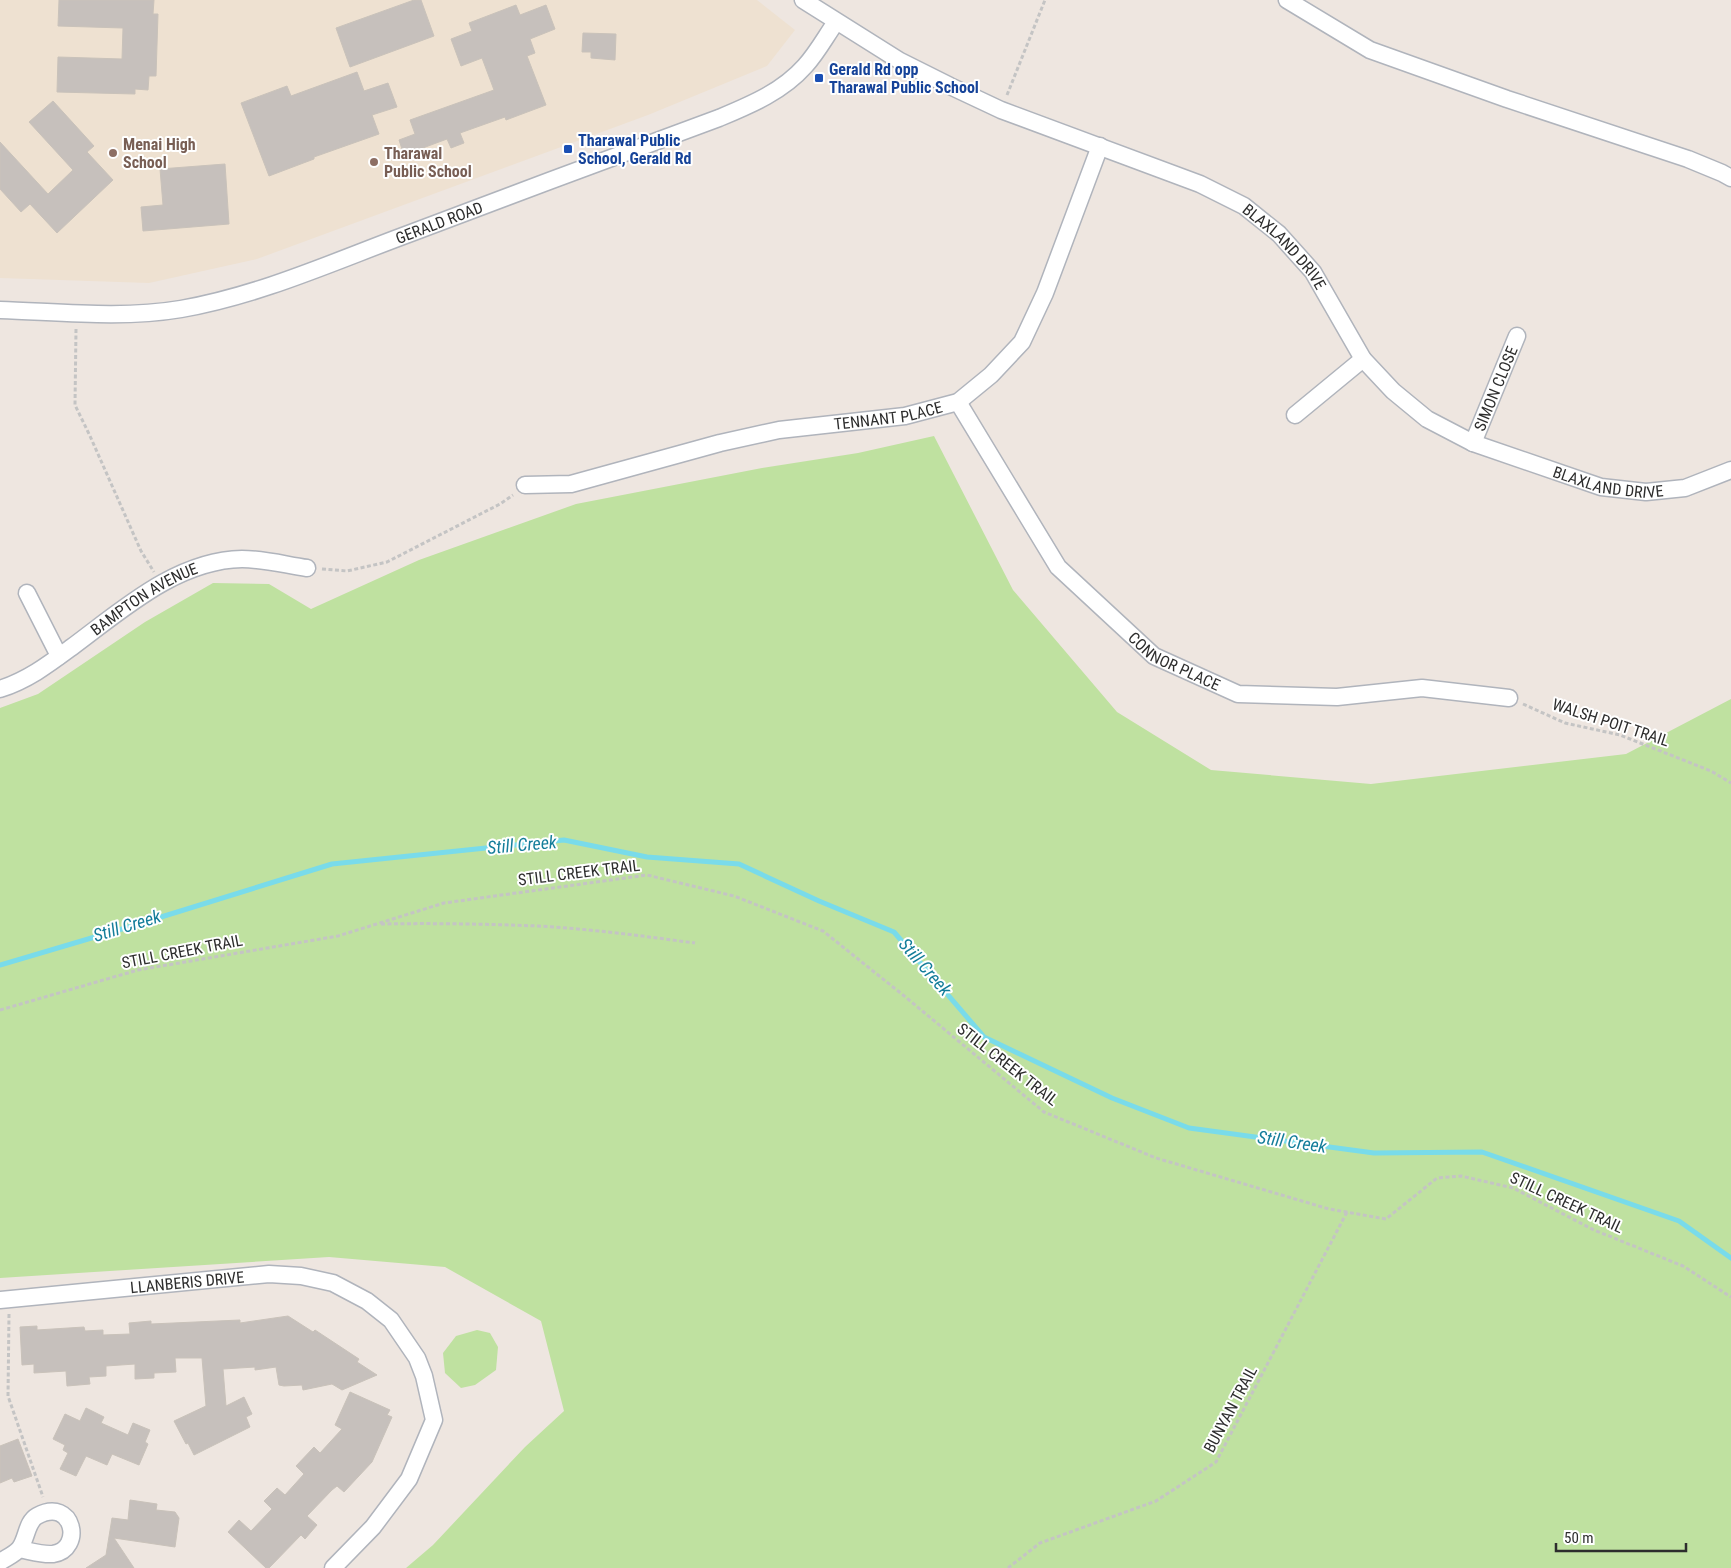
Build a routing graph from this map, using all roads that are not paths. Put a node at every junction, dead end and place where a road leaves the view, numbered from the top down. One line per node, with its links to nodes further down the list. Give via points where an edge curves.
1 (803, 0): 4 (street, BLAXLAND DRIVE)
2 (1287, 0): 3 (street)
3 (1306, 5): 6 (street, via 1370,50 1688,159)
4 (836, 22): 5 (street, BLAXLAND DRIVE, via 900,62 1001,110); 7 (street, GERALD ROAD, via 805,66 782,86 754,103 283,282 232,298 180,309 126,314)
5 (1100, 146): 9 (street, BLAXLAND DRIVE, via 1200,184 1244,206 1279,234 1313,272); 10 (street, TENNANT PLACE, via 1045,293 1022,342 991,375)
6 (1731, 178)
7 (0, 310)
8 (1517, 336): 12 (street, SIMON CLOSE)
9 (1363, 358): 11 (street); 12 (street, BLAXLAND DRIVE, via 1393,391 1427,419)
10 (958, 402): 14 (street, TENNANT PLACE, via 905,416 779,430 572,484); 19 (street, CONNOR PLACE, via 1058,567 1154,656 1238,694 1337,698 1422,688)
11 (1295, 415)
12 (1473, 442): 13 (street, BLAXLAND DRIVE, via 1601,487 1646,492 1685,488)
13 (1731, 470)
14 (525, 485)
15 (307, 568): 17 (street, BAMPTON AVENUE, via 242,559 199,566 143,596)
16 (27, 593): 17 (street)
17 (60, 656): 18 (street, BAMPTON AVENUE, via 33,675)
18 (0, 689)
19 (1509, 698)
20 (4, 1299): 23 (street, LLANBERIS DRIVE, via 270,1274 333,1283 367,1301 391,1320 417,1358 434,1420 409,1480 373,1527)
21 (19, 1548): 21 (street, via 34,1517 47,1511 60,1512 70,1522 71,1541 65,1550 42,1554); 22 (street)
22 (0, 1562)
23 (333, 1568)

